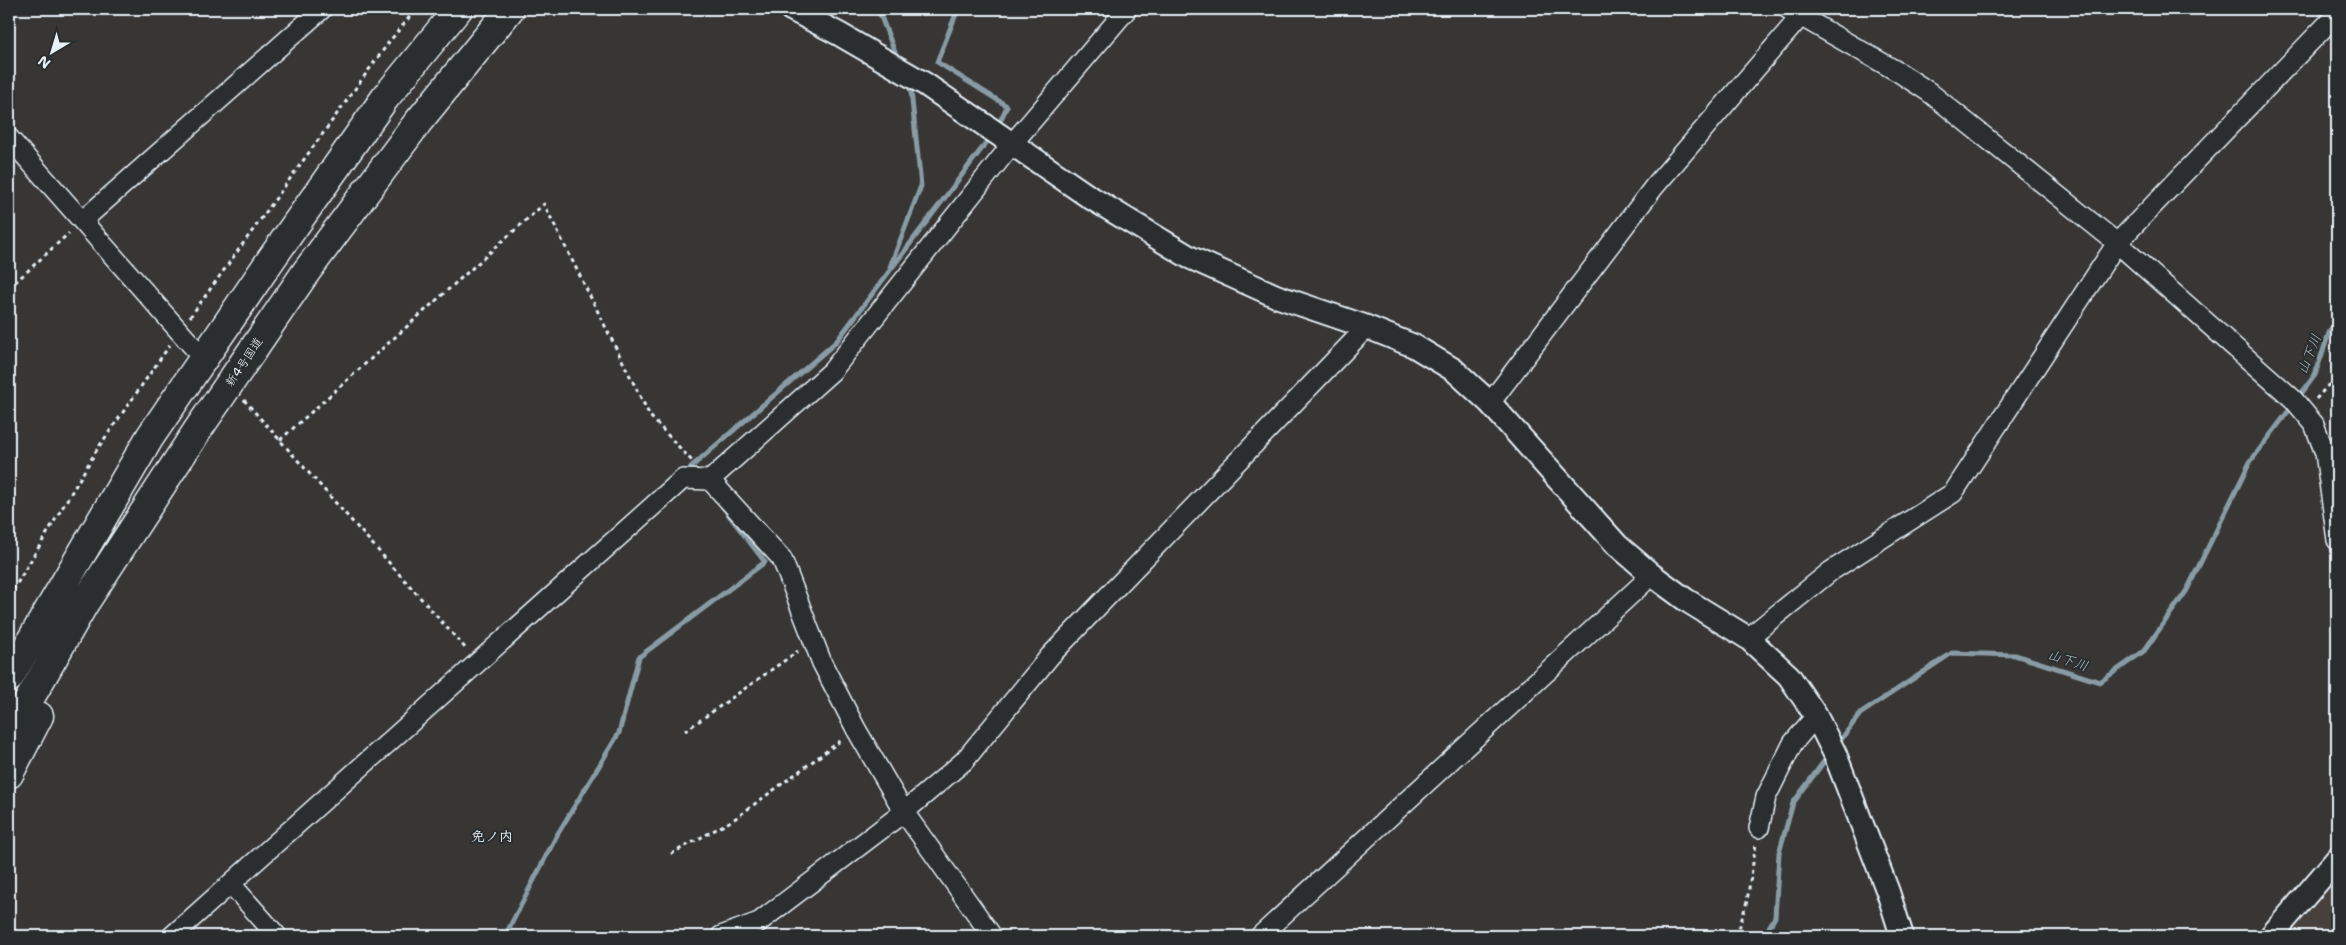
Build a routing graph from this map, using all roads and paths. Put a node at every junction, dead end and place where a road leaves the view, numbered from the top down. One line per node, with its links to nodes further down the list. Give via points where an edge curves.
1 (322, 9): 11 (street)
2 (416, 9): 15 (path)
3 (458, 9): 16 (highway, via 385,98)
4 (510, 9): 27 (highway, 新4号国道, via 418,122 306,272)
5 (791, 9): 10 (street, via 924,84)
6 (1127, 9): 10 (street)
7 (1794, 13): 12 (street, via 1929,92); 18 (street, via 1654,187)
8 (2337, 14): 12 (street)
9 (9, 138): 11 (street)
10 (1012, 144): 14 (street, via 1088,196 1189,258 1276,296); 23 (street, via 832,371)
11 (82, 221): 13 (path); 15 (street)
12 (2117, 243): 20 (street, via 2294,399); 28 (street, via 1953,493 1831,571)
13 (9, 288)
14 (1367, 327): 18 (street, via 1414,346 1454,370); 38 (street, via 1050,656 964,761)
15 (179, 332): 16 (street); 26 (path, via 98,448)
16 (203, 358): 21 (highway)
17 (2337, 375): 20 (path)
18 (1490, 402): 25 (street, via 1617,545)
19 (251, 406): 22 (path)
20 (2304, 412): 24 (street, via 2314,424 2325,453)
21 (150, 437): 30 (highway, via 72,542); 32 (highway)
22 (280, 440): 23 (path, via 544,204 650,416); 31 (path)
23 (710, 480): 29 (street, via 782,560); 31 (street, via 683,479)
24 (2337, 540)
25 (1652, 575): 28 (street); 47 (street)
26 (9, 597)
27 (84, 604): 36 (highway, 新4号国道); 37 (highway, via 69,657)
28 (1748, 638): 33 (street, via 1790,676)
29 (813, 640): 34 (street); 35 (path)
30 (9, 645)
31 (478, 663): 42 (street)
32 (9, 678)
33 (1816, 716): 39 (street, via 1792,743 1766,797); 49 (street, via 1835,754)
34 (856, 729): 38 (street); 40 (path, via 733,820)
35 (686, 731)
36 (9, 735)
37 (9, 774)
38 (904, 812): 45 (street, via 759,922); 46 (street)
39 (1759, 828): 48 (path)
40 (671, 854)
41 (2337, 859): 50 (street)
42 (231, 884): 43 (street); 44 (street)
43 (172, 936)
44 (277, 936)
45 (721, 936)
46 (992, 936)
47 (1260, 936)
48 (1737, 936)
49 (1902, 936)
50 (2271, 936)

